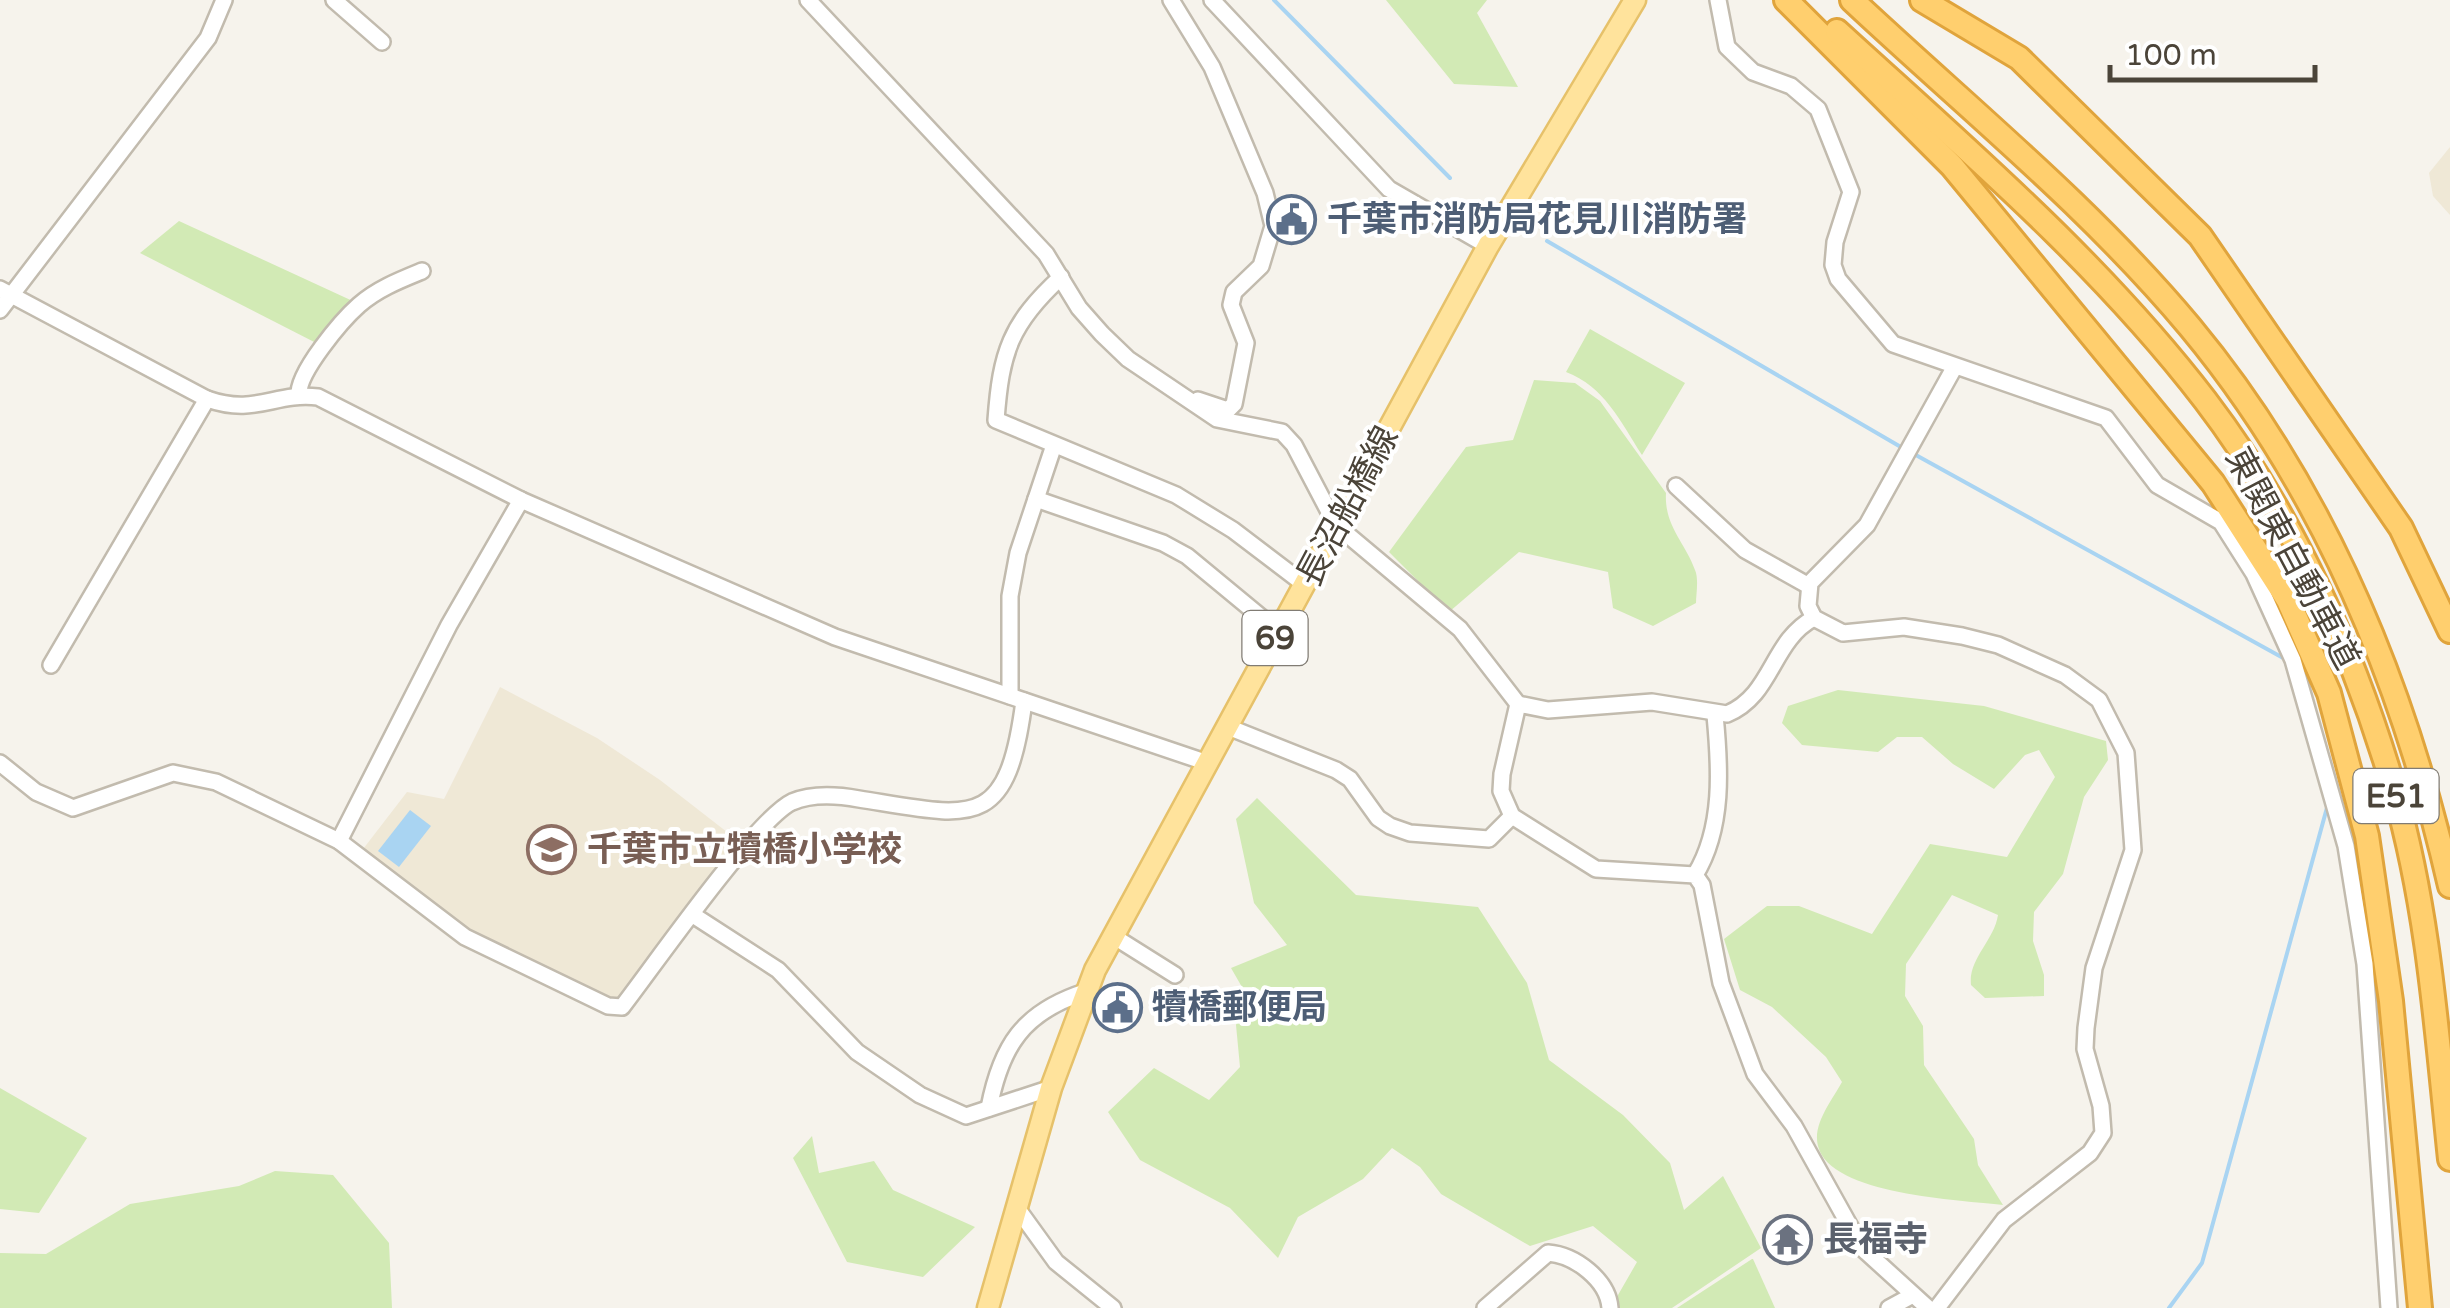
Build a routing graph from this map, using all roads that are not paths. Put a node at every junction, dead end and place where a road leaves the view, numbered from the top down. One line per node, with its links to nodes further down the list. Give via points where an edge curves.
1 (224, 0): 16 (street, via 208,38)
2 (334, 0): 12 (street)
3 (808, 0): 15 (street, via 1034,240)
4 (1171, 0): 19 (street, via 1212,67 1273,226 1261,266 1234,292 1246,343 1234,404 1228,410)
5 (1212, 0): 13 (street, via 1389,189)
6 (1635, 0): 13 (main road, 長沼船橋線 / 69)
7 (1718, 0): 18 (street, via 1728,47 1753,72 1810,100 1825,126 1851,192 1835,242 1838,279 1894,344)
8 (1786, 0): 60 (highway, via 1952,166 2212,483 2288,600 2329,693 2367,836 2391,1001)
9 (1803, 0): 49 (highway, 東関東自動車道 / E51, via 2069,247 2162,346 2237,447 2288,531 2331,617 2396,795 2432,978)
10 (1852, 0): 42 (highway, 東関東自動車道 / E51, via 2095,224 2234,383 2360,604 2407,728)
11 (1922, 0): 30 (highway, via 2019,58 2200,236 2400,528)
12 (382, 42)
13 (1488, 246): 26 (main road, 長沼船橋線 / 69)
14 (422, 271): 20 (street, via 351,313 300,378)
15 (1061, 277): 19 (street, via 1102,334); 22 (street, via 1006,346 996,420)
16 (6, 292): 17 (street); 21 (street)
17 (0, 310)
18 (1954, 368): 28 (street, via 1867,525); 59 (street, via 2106,418 2157,485 2222,522 2266,600 2293,660 2346,846 2365,964)
19 (1178, 393): 26 (street, via 1217,418 1282,432)
20 (299, 395): 21 (street, via 254,408); 24 (street, via 318,397)
21 (206, 399): 32 (street)
22 (1054, 444): 25 (street); 27 (street, via 1176,495)
23 (1676, 486): 28 (street, via 1745,550)
24 (521, 500): 33 (street, via 835,636); 40 (street)
25 (1036, 500): 31 (street, via 1187,556); 33 (street, via 1010,596)
26 (1336, 525): 27 (main road, 長沼船橋線 / 69); 34 (street, via 1460,629)
27 (1304, 584): 31 (main road, 長沼船橋線 / 69)
28 (1809, 586): 29 (street)
29 (1814, 618): 35 (street, via 1788,635 1750,700); 58 (street, via 1843,633 1904,628 1962,636 2066,674 2099,700 2126,754 2133,850 2094,968 2086,1028 2102,1134 2090,1153 2004,1220)
30 (2450, 630)
31 (1279, 632): 36 (main road, 長沼船橋線 / 69)
32 (51, 664)
33 (1017, 698): 38 (street); 43 (street, via 1010,773 982,807 949,814 844,796 787,804)
34 (1518, 704): 35 (street, via 1548,710 1652,702); 39 (street, via 1501,791)
35 (1715, 715): 41 (street, via 1721,784)
36 (1228, 726): 38 (main road, 長沼船橋線 / 69); 39 (street, via 1336,770 1378,818 1410,833 1489,839)
37 (0, 763): 40 (street, via 36,792 73,808 173,773 192,774 300,818)
38 (1208, 763): 44 (main road, 長沼船橋線 / 69)
39 (1512, 816): 41 (street, via 1596,869)
40 (338, 841): 43 (street, via 464,937 622,1006)
41 (1696, 874): 51 (street, via 1721,983 1755,1074 1794,1126 1862,1248)
42 (2450, 886)
43 (693, 915): 48 (street, via 778,970 857,1052 920,1095 966,1116)
44 (1114, 936): 45 (street); 46 (main road, 長沼船橋線 / 69)
45 (1175, 975)
46 (1085, 992): 47 (main road, 長沼船橋線 / 69); 48 (street, via 1049,1003 1012,1039)
47 (1051, 1088): 48 (street); 50 (main road, 長沼船橋線 / 69)
48 (990, 1108)
49 (2450, 1159)
50 (1016, 1208): 52 (main road, 長沼船橋線 / 69); 53 (street, via 1056,1262)
51 (1913, 1295): 56 (street); 57 (street)
52 (988, 1308)
53 (1113, 1308)
54 (1485, 1308): 55 (street, via 1548,1253 1571,1257 1606,1289)
55 (1610, 1308)
56 (1889, 1308)
57 (1928, 1308)
58 (1937, 1308)
59 (2390, 1308)
60 (2420, 1308)

